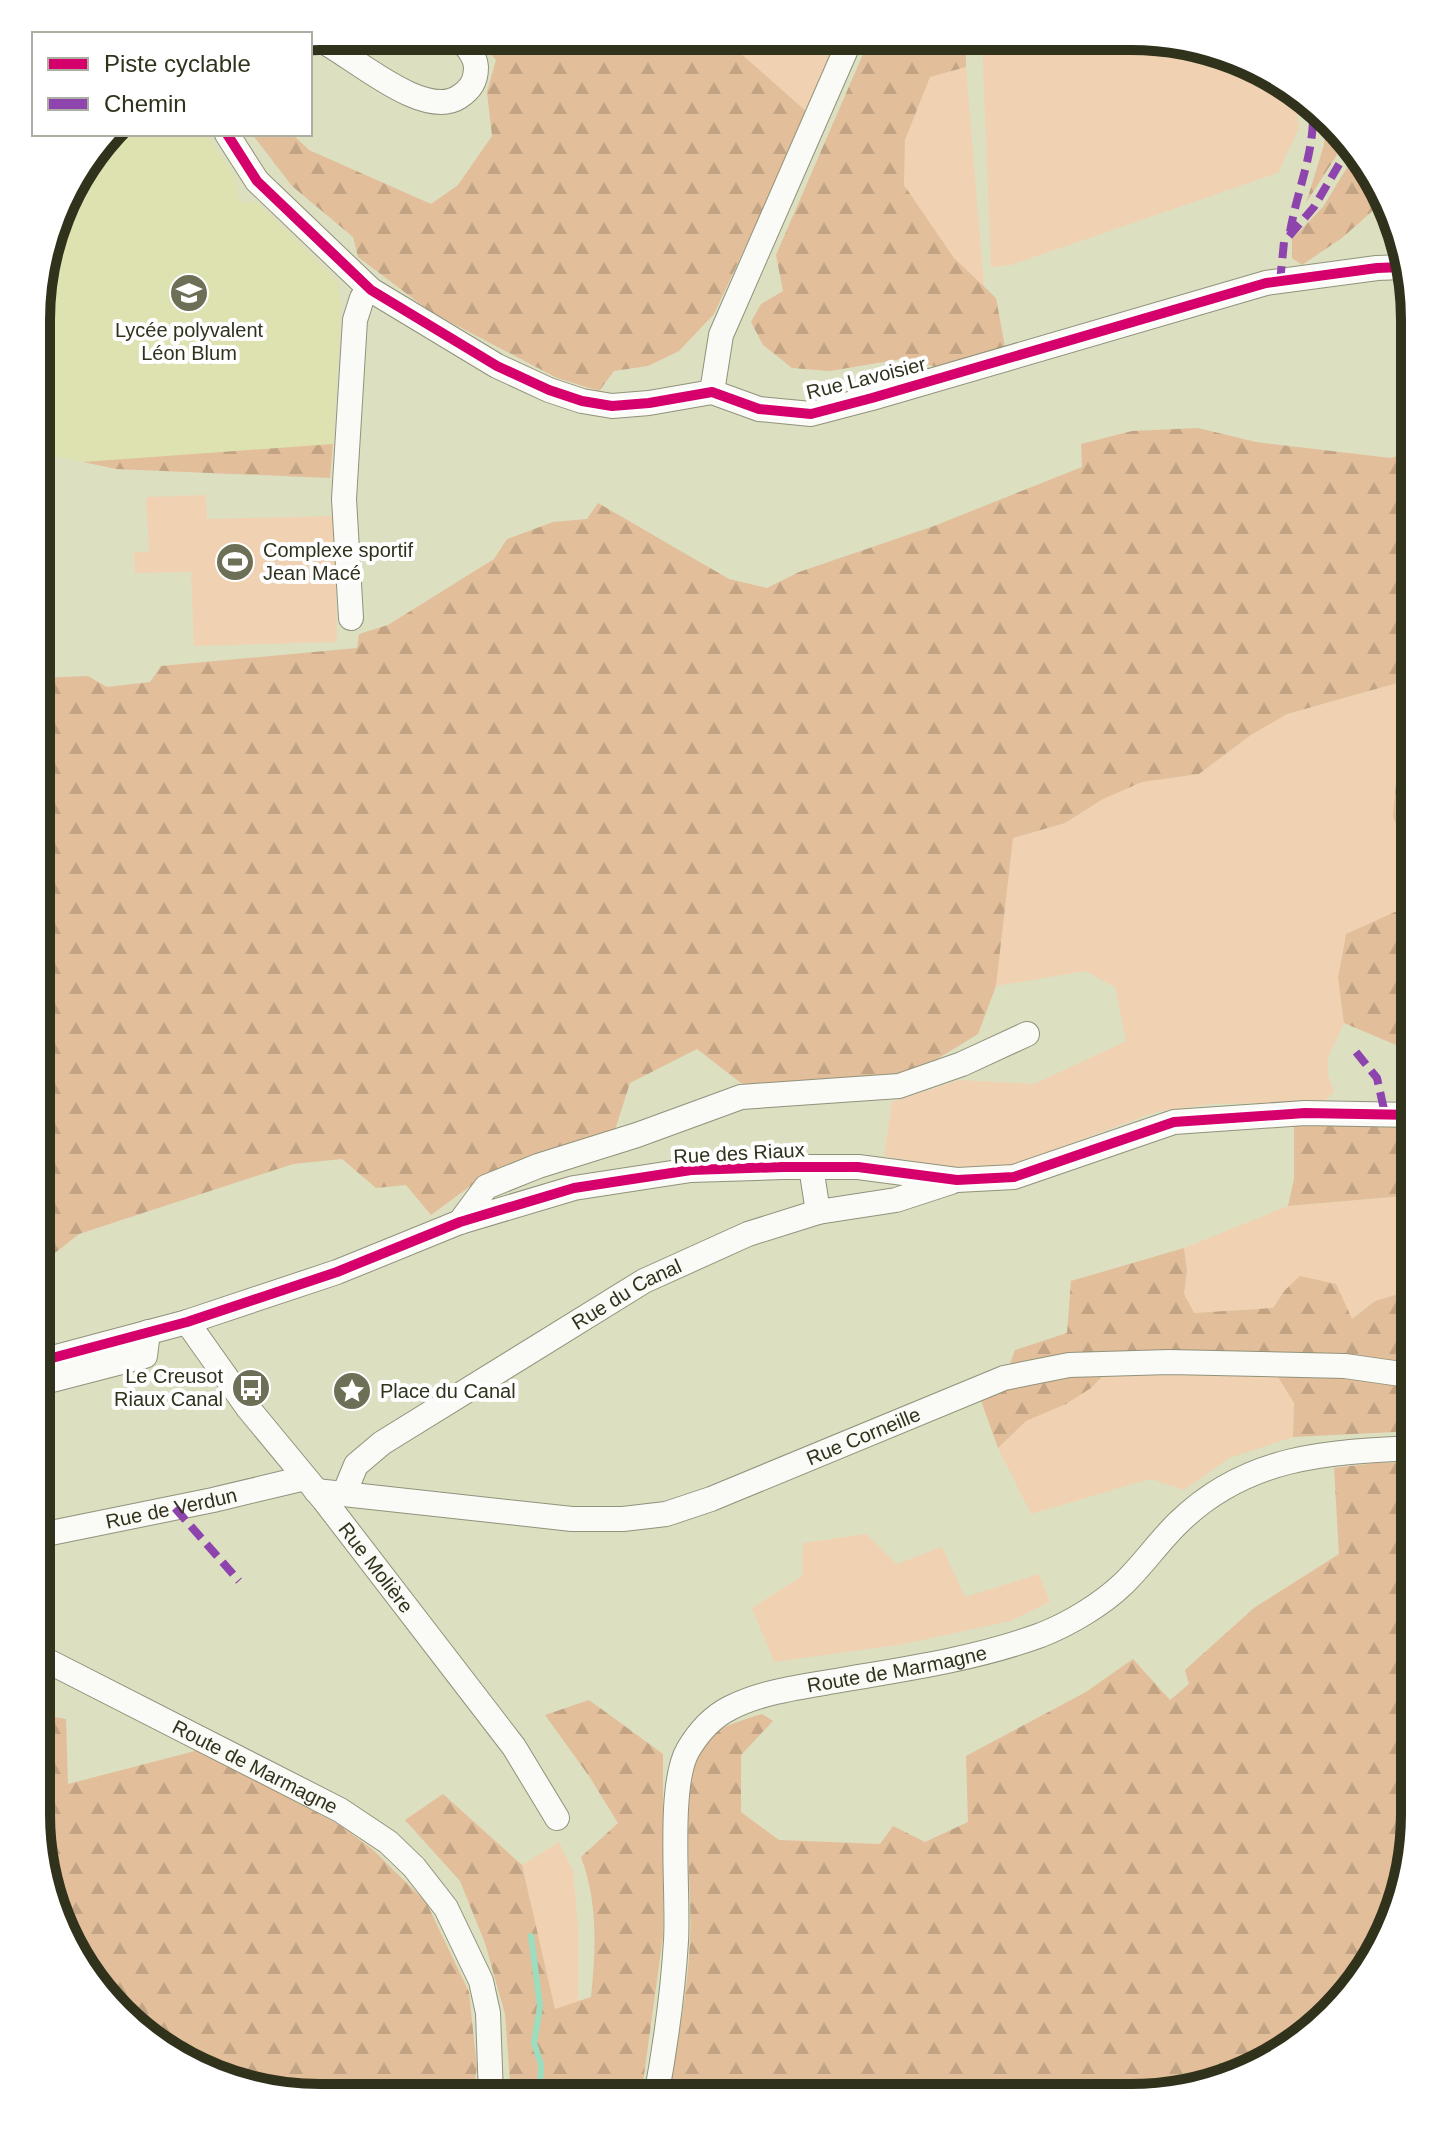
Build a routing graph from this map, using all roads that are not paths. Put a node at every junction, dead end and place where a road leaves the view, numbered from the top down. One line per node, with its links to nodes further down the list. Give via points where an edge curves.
1 (846, 50): 7 (street, via 721,335)
2 (338, 51): 3 (street, via 434,102 453,101 470,90 476,61)
3 (470, 51)
4 (228, 136): 6 (street, Rue Lavoisier, via 257,181)
5 (1396, 267): 7 (street, Rue Lavoisier, via 1266,283 811,414 759,409)
6 (371, 290): 7 (street, Rue Lavoisier, via 497,366 582,401 612,406); 8 (street, via 362,298 355,320 344,499)
7 (712, 392)
8 (351, 618)
9 (1027, 1034): 14 (street, via 899,1086 741,1097 486,1187)
10 (1400, 1115): 12 (street, Rue des Riaux, via 1305,1113 1174,1122 1014,1177)
11 (811, 1167): 12 (street, Rue des Riaux, via 858,1167); 13 (street); 14 (street, Rue des Riaux, via 691,1170 574,1188)
12 (957, 1180): 13 (street, Rue du Canal, via 896,1200)
13 (818, 1212): 22 (street, Rue du Canal, via 748,1234 644,1281 382,1443 356,1465)
14 (460, 1222): 15 (street, Rue des Riaux, via 337,1272)
15 (187, 1322): 16 (street, Rue des Riaux); 21 (street, Rue Molière)
16 (148, 1332): 17 (street, Rue des Riaux); 19 (street, via 145,1356)
17 (50, 1358)
18 (1400, 1374): 22 (street, Rue Corneille, via 1345,1366 1069,1365 1004,1378 711,1499 666,1514 623,1519 572,1519)
19 (50, 1381)
20 (1400, 1449): 27 (street, Route de Marmagne, via 1315,1455 1242,1478 1179,1522 1121,1586 1043,1634 927,1666 756,1697 703,1728 686,1752 677,1785 676,1941)
21 (310, 1484): 22 (street, Rue Corneille); 23 (street, Rue de Verdun); 25 (street, Rue Molière, via 514,1747)
22 (344, 1494)
23 (50, 1533)
24 (50, 1662): 26 (street, Route de Marmagne, via 340,1810 397,1850 446,1908 481,1981 488,2013)
25 (557, 1818)
26 (491, 2084)
27 (658, 2084)

